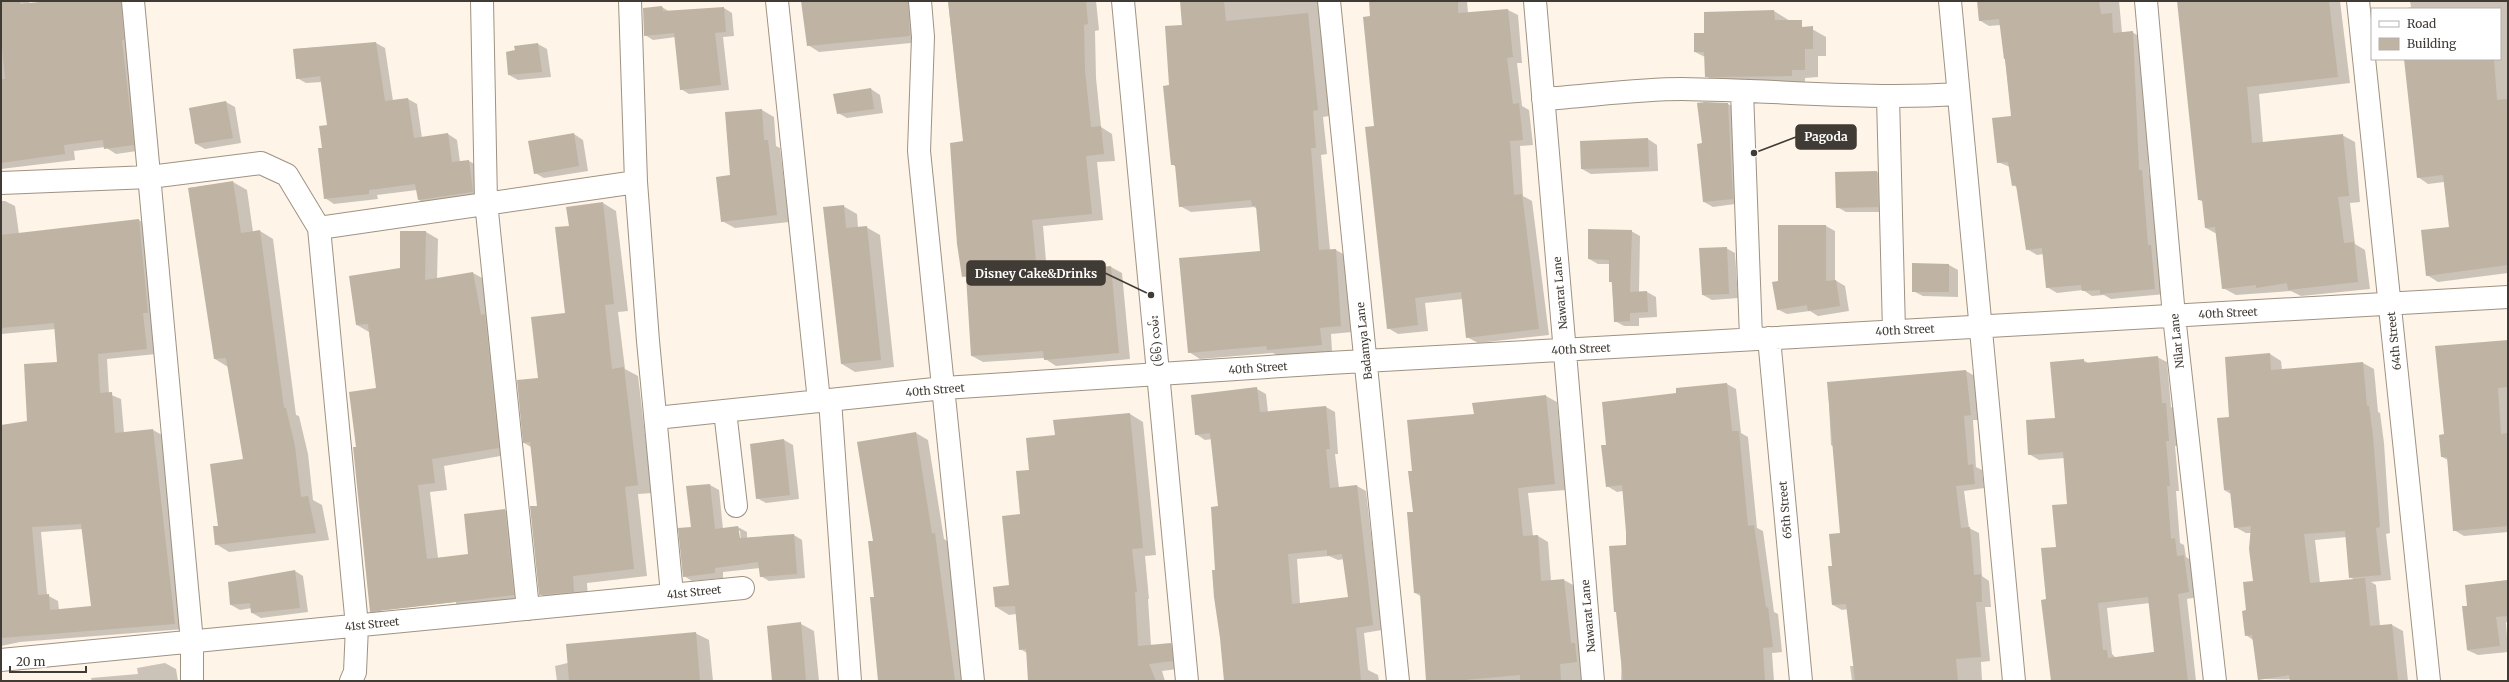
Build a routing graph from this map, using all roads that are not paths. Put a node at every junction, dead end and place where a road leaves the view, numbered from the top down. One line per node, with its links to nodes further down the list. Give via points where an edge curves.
1 (132, 1): 16 (street)
2 (482, 1): 19 (street)
3 (630, 1): 17 (street)
4 (776, 1): 31 (street)
5 (920, 1): 30 (street, via 922,38 919,151)
6 (1123, 1): 29 (street, (၆၆) လမ်း)
7 (1328, 1): 28 (street, Badamya Lane)
8 (1534, 1): 15 (street, Nawarat Lane)
9 (1950, 1): 13 (street)
10 (2146, 1): 23 (street, Nilar Lane)
11 (2358, 1): 22 (street, 64th Street)
12 (1742, 91): 14 (street); 15 (street, via 1680,89); 26 (street, 65th Street)
13 (1958, 94): 14 (street); 24 (street)
14 (1888, 97): 25 (street)
15 (1543, 99): 27 (street, Nawarat Lane)
16 (150, 177): 18 (street); 20 (street, via 261,164 287,176); 39 (street)
17 (636, 182): 19 (street); 33 (street)
18 (1, 183)
19 (486, 202): 20 (street); 37 (street)
20 (319, 228): 38 (street)
21 (2508, 297): 22 (street, 40th Street)
22 (2391, 304): 23 (street, 40th Street); 51 (street, 64th Street)
23 (2174, 316): 24 (street, 40th Street); 50 (street, Nilar Lane)
24 (1980, 326): 25 (street, 40th Street); 49 (street)
25 (1894, 331): 26 (street, 40th Street)
26 (1760, 338): 27 (street, 40th Street); 48 (street, 65th Street)
27 (1564, 350): 28 (street, 40th Street); 47 (street, Nawarat Lane)
28 (1366, 361): 29 (street, 40th Street); 46 (street, Badamya Lane)
29 (1159, 375): 30 (street, 40th Street); 45 (street, (၆၆) လမ်း)
30 (944, 388): 31 (street, 40th Street); 44 (street)
31 (825, 401): 32 (street, 40th Street); 43 (street)
32 (725, 411): 33 (street, 40th Street); 34 (street)
33 (656, 418): 36 (street)
34 (736, 506)
35 (743, 588): 36 (street, 41st Street)
36 (672, 594): 37 (street, 41st Street)
37 (528, 609): 38 (street, 41st Street)
38 (358, 626): 39 (street, 41st Street); 42 (street, via 355,672)
39 (192, 642): 40 (street, 41st Street); 41 (street)
40 (1, 660)
41 (192, 681)
42 (351, 681)
43 (850, 681)
44 (973, 681)
45 (1187, 681)
46 (1398, 681)
47 (1593, 681)
48 (1801, 681)
49 (2014, 681)
50 (2214, 681)
51 (2429, 681)

